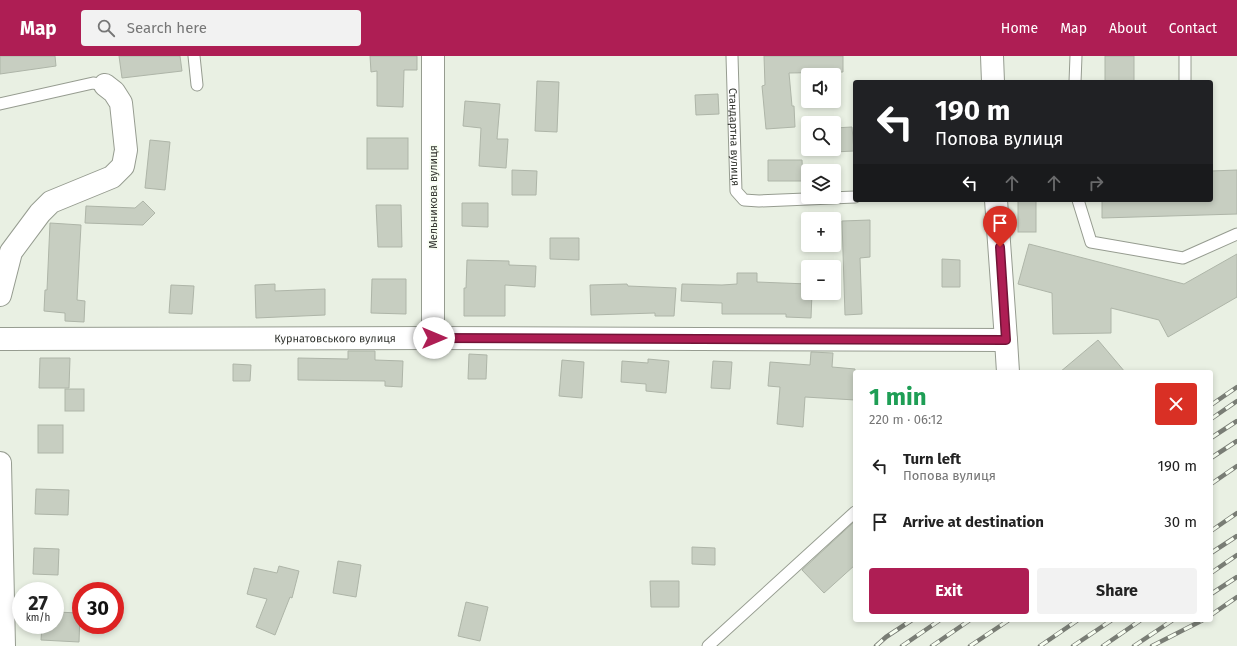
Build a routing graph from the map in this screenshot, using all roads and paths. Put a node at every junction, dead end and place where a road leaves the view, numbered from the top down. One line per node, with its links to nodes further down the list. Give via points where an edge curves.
1 (194, 56): 11 (lane)
2 (433, 56): 18 (street, Мельникова вулиця)
3 (732, 56): 13 (lane, Стандартна вулиця, via 736,191 744,200 759,202)
4 (992, 56): 7 (street)
5 (1076, 56): 8 (lane)
6 (1184, 56): 9 (lane)
7 (993, 80)
8 (1075, 80)
9 (1185, 80)
10 (105, 85): 12 (lane, via 93,83); 17 (street, via 122,103 126,150 123,166 112,178 51,202 40,213 11,252)
11 (197, 85)
12 (0, 104)
13 (853, 197)
14 (996, 202): 20 (street)
15 (1079, 202): 16 (lane, via 1091,242 1183,258)
16 (1237, 234)
17 (0, 295)
18 (434, 338): 19 (street, Курнатовського вулиця); 20 (street, Курнатовського вулиця)
19 (0, 340)
20 (1006, 340): 21 (street)
21 (1008, 370)
22 (0, 463): 24 (street)
23 (853, 514): 25 (lane)
24 (3, 640)
25 (708, 646)

